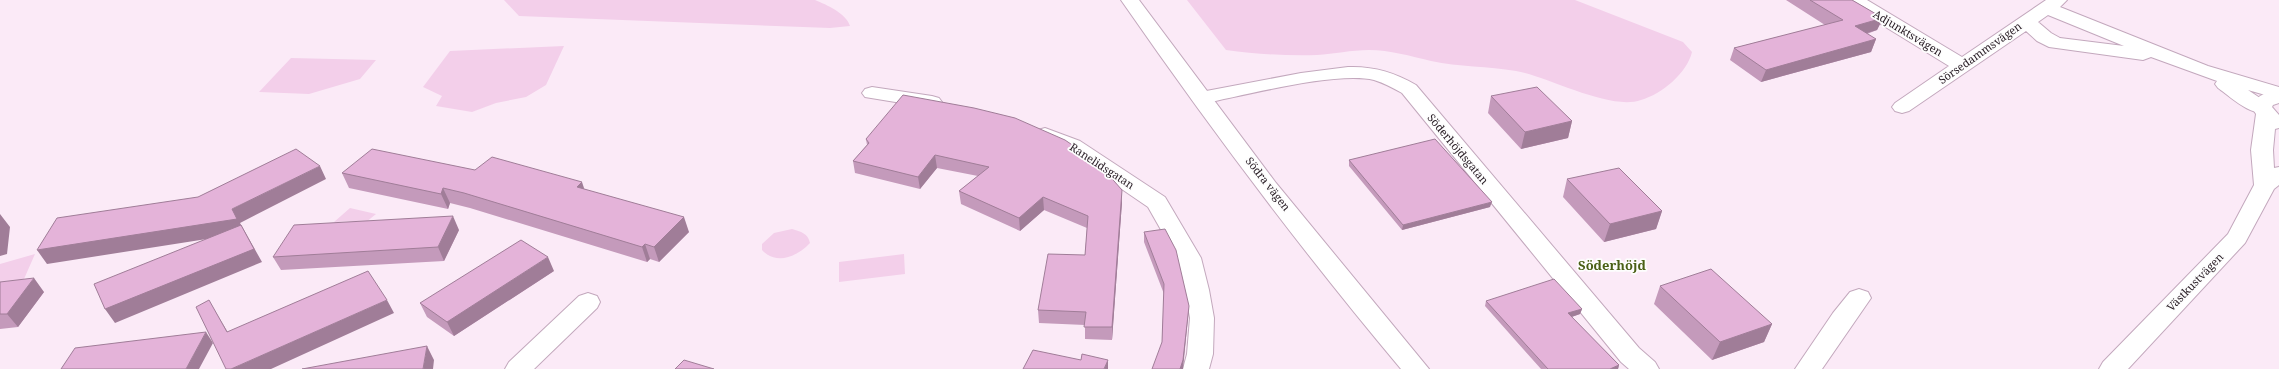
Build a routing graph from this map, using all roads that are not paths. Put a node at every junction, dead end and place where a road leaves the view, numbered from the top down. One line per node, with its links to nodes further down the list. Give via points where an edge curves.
1 (1130, 0): 11 (street, Södra vägen)
2 (1854, 0): 6 (street, Adjunktsvägen)
3 (2053, 4): 4 (street, Sörsedammsvägen); 5 (street)
4 (2026, 21): 5 (street, via 2044,37 2056,43); 6 (street, Sörsedammsvägen)
5 (2172, 58): 7 (street)
6 (1962, 65): 13 (street, Sörsedammsvägen)
7 (2202, 70): 9 (street); 14 (street)
8 (872, 93): 12 (street)
9 (2279, 93)
10 (2279, 96): 14 (street, via 2264,101)
11 (1201, 98): 19 (street, Södra vägen, via 1316,247); 22 (street, Söderhöjdsgatan, via 1310,78 1363,73 1390,78 1409,89 1630,355)
12 (950, 106)
13 (1902, 107)
14 (2269, 116): 16 (street, Västkustvägen, via 2262,150)
15 (1024, 125): 21 (street, Ranelidsgatan, via 1073,146 1157,202 1189,258 1197,290 1202,318 1200,354)
16 (2272, 179): 24 (street, Västkustvägen, via 2237,238)
17 (1860, 298): 23 (street, via 1842,319)
18 (588, 302): 20 (street)
19 (1415, 367)
20 (518, 369)
21 (1196, 369)
22 (1646, 369)
23 (1808, 369)
24 (2112, 369)

